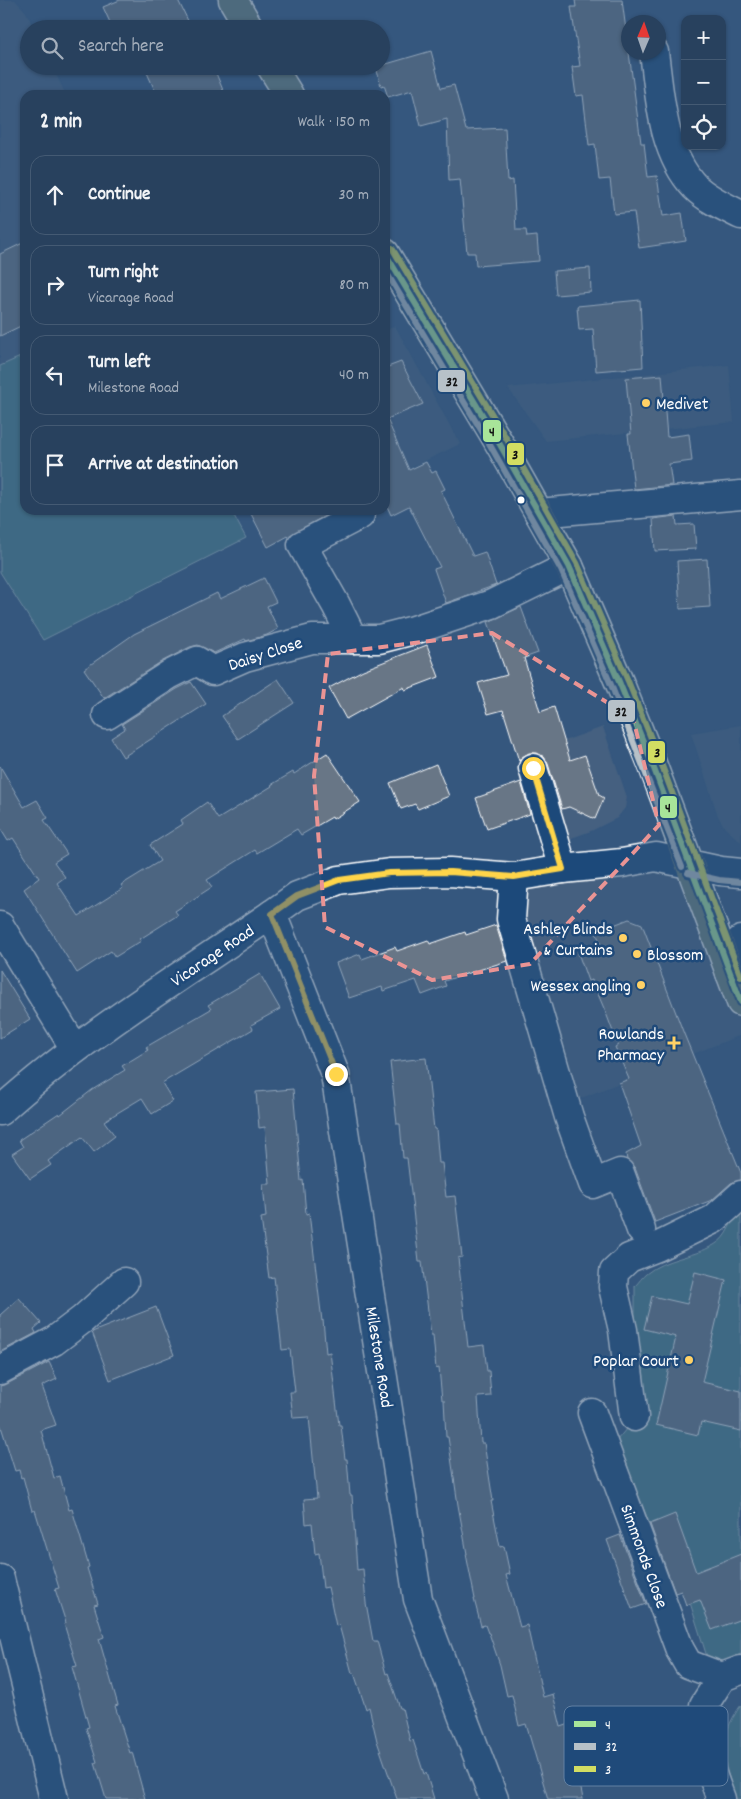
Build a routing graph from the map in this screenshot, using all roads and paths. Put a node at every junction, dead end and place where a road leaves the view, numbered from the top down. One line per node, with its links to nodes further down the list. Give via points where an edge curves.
1 (234, 0): 2 (highway)
2 (245, 20)
3 (655, 60): 6 (street, via 671,148 681,170 696,188)
4 (277, 75): 5 (highway)
5 (285, 90)
6 (741, 215)
7 (390, 261): 9 (highway)
8 (741, 496): 9 (street)
9 (539, 512): 11 (highway)
10 (360, 515): 12 (street, via 302,545)
11 (569, 566): 12 (street, Daisy Close, via 492,604 379,639); 15 (highway, via 624,694)
12 (352, 639): 13 (street, Daisy Close, via 312,639 245,657 213,671 197,661)
13 (107, 715)
14 (533, 768): 16 (street)
15 (690, 864): 16 (street, Vicarage Road, via 656,857); 17 (street, Vicarage Road); 22 (highway)
16 (563, 869): 18 (street, Vicarage Road)
17 (741, 873)
18 (514, 877): 19 (street, Vicarage Road, via 450,872 397,873 339,880 297,896); 27 (street, via 511,919 569,1116 593,1184 620,1173)
19 (272, 914): 24 (street, Vicarage Road); 37 (street, Milestone Road, via 336,1074 418,1599)
20 (0, 926): 24 (street)
21 (741, 940): 22 (street)
22 (730, 973): 23 (highway)
23 (741, 1002)
24 (75, 1048): 25 (street, Vicarage Road)
25 (0, 1111)
26 (741, 1195): 31 (street, via 714,1219 629,1258 614,1272 613,1287 623,1330)
27 (641, 1230)
28 (124, 1282): 29 (street, via 54,1341)
29 (0, 1370)
30 (592, 1413): 33 (street, Simmonds Close, via 680,1650 688,1664)
31 (634, 1417)
32 (0, 1579): 36 (street)
33 (732, 1674): 34 (street, Simmonds Close)
34 (704, 1706)
35 (716, 1786): 38 (street, Simmonds Close)
36 (54, 1799)
37 (494, 1799)
38 (721, 1799)

